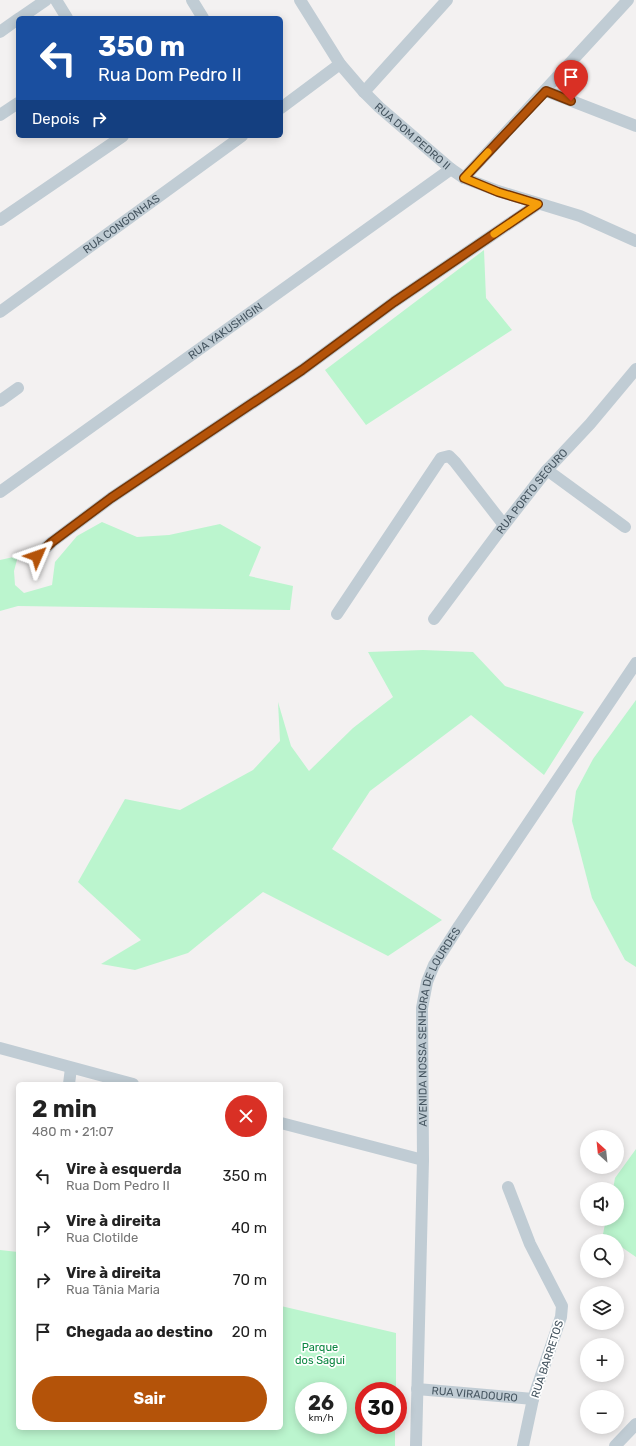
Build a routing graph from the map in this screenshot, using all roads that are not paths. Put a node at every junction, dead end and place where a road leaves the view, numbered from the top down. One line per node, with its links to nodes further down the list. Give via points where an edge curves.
1 (46, 0): 7 (street)
2 (56, 0): 8 (street)
3 (192, 0): 9 (street)
4 (300, 0): 12 (street, RUA DOM PEDRO II)
5 (447, 0): 14 (street)
6 (628, 0): 13 (street)
7 (23, 16)
8 (66, 16)
9 (202, 16)
10 (16, 21): 11 (street)
11 (0, 32)
12 (340, 64): 14 (street, RUA DOM PEDRO II); 16 (street)
13 (546, 91): 18 (street); 22 (street)
14 (364, 92): 21 (street, RUA DOM PEDRO II)
15 (16, 104): 17 (street)
16 (283, 107)
17 (0, 115)
18 (636, 126)
19 (120, 138): 24 (street)
20 (239, 138): 26 (street, RUA CONGONHAS)
21 (451, 169): 22 (street, RUA DOM PEDRO II); 31 (street, RUA YAKUSHIGIN)
22 (464, 178): 23 (street, RUA DOM PEDRO II)
23 (538, 204): 25 (street, RUA DOM PEDRO II, via 580,216); 34 (street, via 394,302 302,370 111,498)
24 (0, 220)
25 (636, 241)
26 (0, 312)
27 (636, 369): 30 (street, RUA PORTO SEGURO)
28 (18, 388): 29 (street)
29 (0, 401)
30 (547, 470): 32 (street, RUA PORTO SEGURO); 33 (street)
31 (0, 492)
32 (504, 525): 35 (street, via 455,462 446,456 438,462); 36 (street, RUA PORTO SEGURO)
33 (625, 527)
34 (37, 556)
35 (337, 614)
36 (434, 619)
37 (636, 664): 43 (street, AVENIDA NOSSA SENHORA DE LOURDES, via 434,965 427,982 422,1008)
38 (0, 1048): 39 (street)
39 (71, 1068): 40 (street); 41 (street)
40 (69, 1082)
41 (125, 1082)
42 (283, 1124): 43 (street)
43 (423, 1160): 45 (street, AVENIDA NOSSA SENHORA DE LOURDES)
44 (508, 1187): 46 (street, RUA BARRETOS, via 530,1244 562,1306 561,1317)
45 (417, 1389): 46 (street, RUA VIRADOURO); 48 (street, AVENIDA NOSSA SENHORA DE LOURDES)
46 (533, 1399): 49 (street, RUA BARRETOS)
47 (636, 1424): 50 (street)
48 (416, 1446)
49 (523, 1446)
50 (615, 1446)

